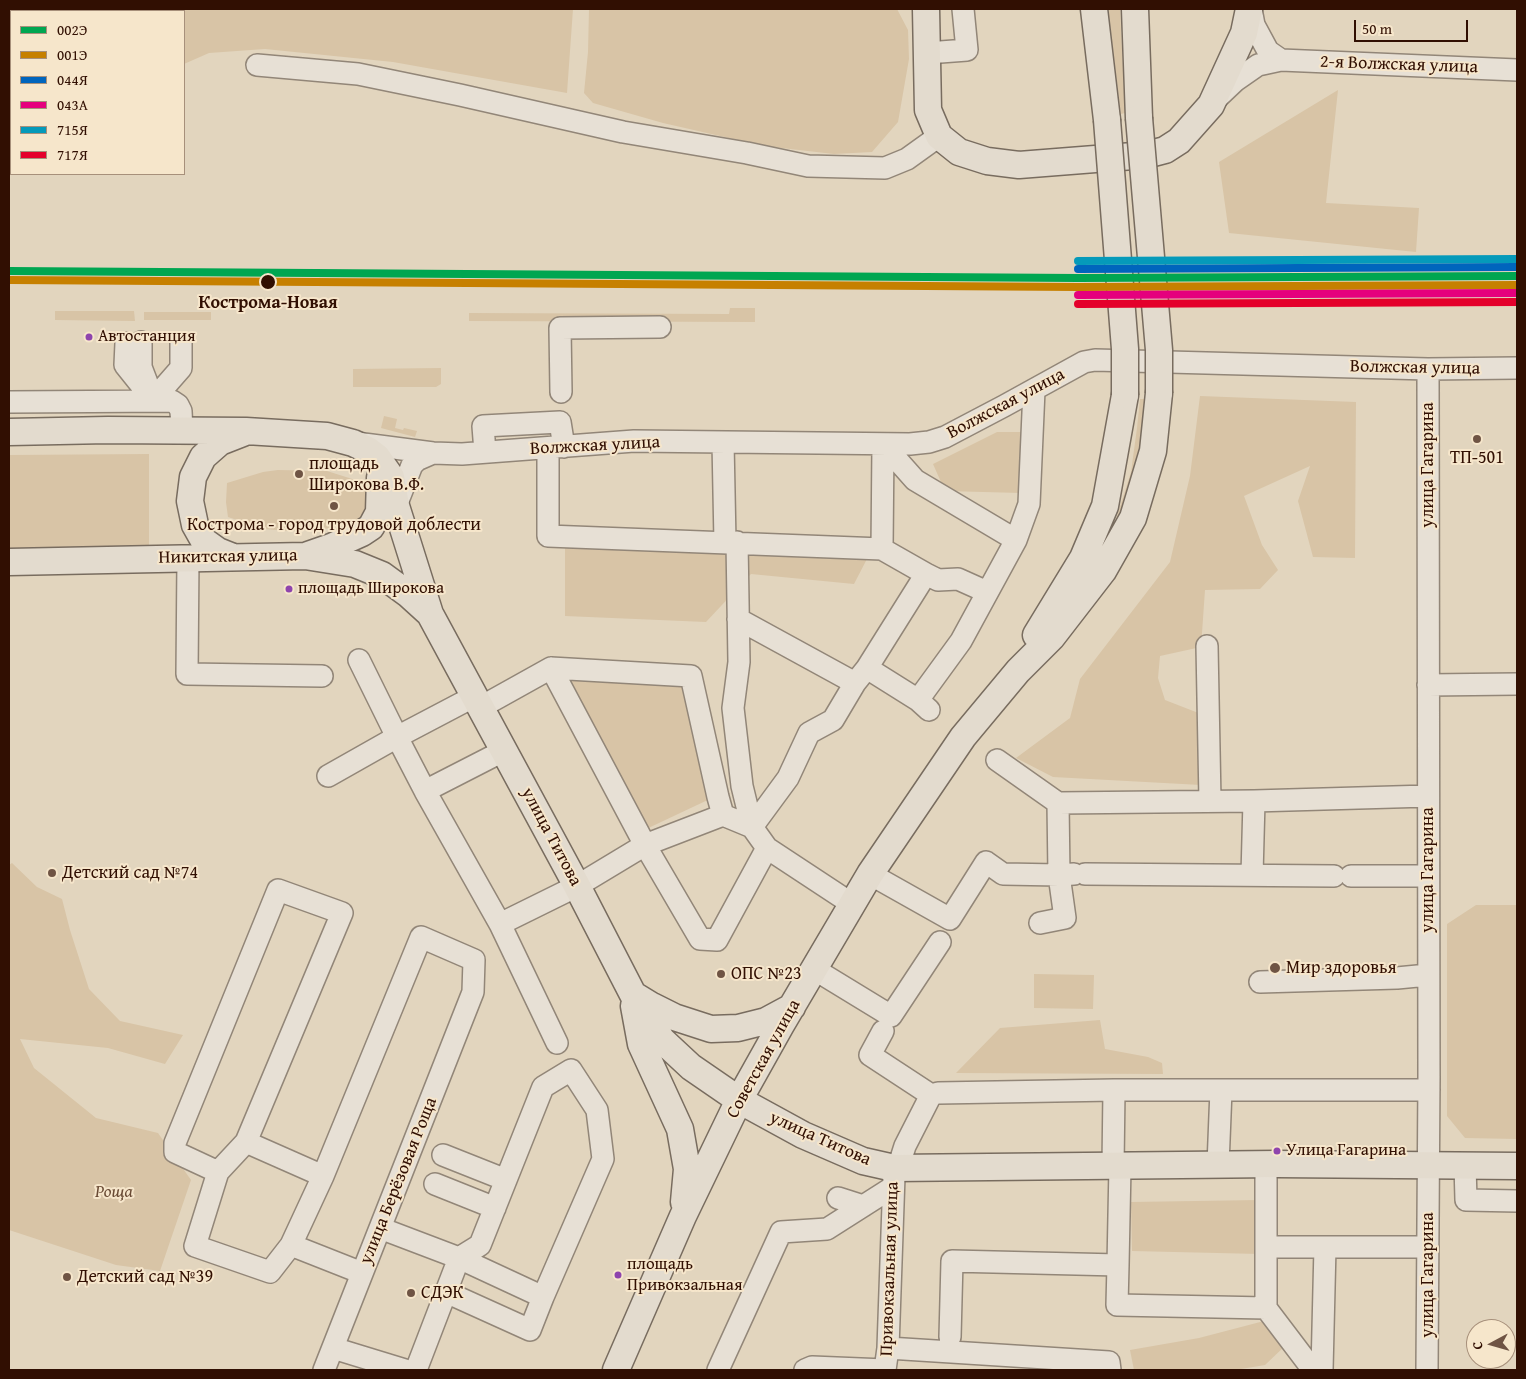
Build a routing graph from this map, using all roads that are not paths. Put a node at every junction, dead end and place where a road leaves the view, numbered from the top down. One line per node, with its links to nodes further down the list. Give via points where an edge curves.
1 (926, 9): 6 (main road)
2 (963, 9): 6 (street, via 966,50)
3 (1094, 9): 45 (main road, bridge, via 1107,120 1125,349 1125,394 1105,506 1083,558 1040,627)
4 (1135, 9): 45 (main road, bridge, via 1140,118 1159,350 1153,451 1133,518 1103,571 1052,637)
5 (1250, 9): 7 (street, via 1254,26 1268,51); 10 (main road, via 1244,33)
6 (927, 53): 11 (main road, via 928,110)
7 (1281, 60): 9 (street, 2-я Волжская улица); 10 (street, 2-я Волжская улица, via 1258,65 1235,81)
8 (257, 65): 11 (street, via 358,74 623,132 808,166 886,168 907,160)
9 (1517, 70)
10 (1211, 105): 11 (main road, via 1179,141 1165,150 1146,155 1020,164 987,161 959,152)
11 (939, 136)
12 (660, 327): 16 (street, via 560,328)
13 (1517, 368): 14 (street, Волжская улица)
14 (1428, 369): 15 (street, Волжская улица, via 1095,360 1084,362); 49 (street, улица Гагарина)
15 (1034, 390): 24 (street, Волжская улица, via 945,437 929,442); 31 (street, via 1029,504)
16 (561, 392)
17 (154, 400): 17 (street, via 181,368 154,343 141,367); 18 (street); 19 (street, via 172,401 178,405)
18 (9, 402)
19 (182, 431): 20 (main road); 21 (main road)
20 (246, 431): 23 (main road, via 327,436); 36 (main road, via 220,442 203,457 193,477 190,501 195,525 204,541 218,552)
21 (9, 432)
22 (722, 442): 24 (street, Волжская улица); 25 (street, Волжская улица, via 634,441); 32 (street)
23 (353, 443): 27 (street, Волжская улица); 28 (main road)
24 (883, 444): 31 (street, via 915,480); 33 (street)
25 (556, 448): 26 (street, Волжская улица); 26 (street, via 560,422 483,426); 32 (street, via 542,536)
26 (485, 452): 27 (street, Волжская улица)
27 (433, 453): 29 (street, via 412,465)
28 (377, 457): 29 (main road, via 390,477); 30 (main road, via 379,512)
29 (396, 506): 30 (street); 40 (main road)
30 (372, 527): 34 (main road)
31 (1016, 540): 39 (street)
32 (731, 542): 33 (street); 41 (street)
33 (882, 549): 38 (street)
34 (305, 556): 36 (main road, Никитская улица); 40 (main road, Никитская улица, via 355,564 382,575)
35 (188, 558): 36 (main road, Никитская улица); 37 (main road, Никитская улица); 47 (street, via 187,674)
36 (236, 558)
37 (9, 562)
38 (926, 574): 39 (street, via 938,580 958,579); 46 (street)
39 (988, 592): 46 (street, via 923,705)
40 (430, 614): 50 (main road, улица Титова)
41 (738, 619): 46 (street); 61 (street, via 739,662 732,708 742,786)
42 (1207, 646): 57 (street)
43 (359, 660): 51 (street)
44 (551, 668): 50 (street); 60 (street, via 691,676); 62 (street)
45 (1018, 671): 64 (main road, Советская улица, via 963,737)
46 (861, 675): 61 (street, via 833,720 809,733 788,778)
47 (322, 676)
48 (1517, 684): 49 (street)
49 (1428, 685): 56 (street, улица Гагарина)
50 (478, 701): 51 (street); 52 (main road, улица Титова)
51 (397, 738): 54 (street); 55 (street)
52 (505, 750): 55 (street); 68 (main road, улица Титова)
53 (997, 760): 59 (street)
54 (328, 776)
55 (425, 791): 71 (street)
56 (1428, 796): 58 (street); 67 (street, улица Гагарина)
57 (1210, 801): 58 (street); 59 (street)
58 (1254, 801): 66 (street)
59 (1058, 803): 65 (street)
60 (723, 815): 61 (street); 62 (street)
61 (752, 827): 63 (street)
62 (645, 846): 63 (street, via 700,939 717,940); 68 (street)
63 (768, 848): 69 (street)
64 (870, 874): 65 (street, via 950,919 986,862 1003,874); 69 (main road, Советская улица)
65 (1073, 874): 66 (street); 70 (street, via 1074,920)
66 (1252, 875): 67 (street)
67 (1428, 876): 74 (street, улица Гагарина)
68 (577, 886): 71 (street); 76 (main road, улица Титова)
69 (852, 904): 73 (main road, Советская улица)
70 (1040, 923)
71 (500, 924): 79 (street)
72 (940, 942): 73 (street, via 891,1016)
73 (814, 969): 77 (main road, Советская улица)
74 (1428, 975): 75 (street); 82 (street, улица Гагарина)
75 (1260, 982)
76 (632, 993): 77 (main road, via 674,1017 711,1029 738,1028 766,1021); 84 (main road, улица Титова, via 662,1040 691,1067); 102 (main road, via 641,1044 680,1129 687,1169)
77 (792, 1007): 84 (main road, Советская улица)
78 (883, 1031): 83 (street, via 870,1055)
79 (558, 1043)
80 (1114, 1090): 81 (street); 83 (street, via 938,1092); 91 (street)
81 (1221, 1090): 82 (street); 88 (street)
82 (1429, 1090): 89 (street, улица Гагарина)
83 (931, 1095): 94 (street, Привокзальная улица, via 905,1146)
84 (739, 1100): 94 (main road, улица Титова, via 803,1134); 102 (main road, Советская улица)
85 (246, 1142): 93 (street); 93 (street, via 342,913 278,890 175,1143 176,1152); 95 (street)
86 (443, 1155): 96 (street)
87 (1266, 1164): 88 (main road, улица Титова); 89 (main road, улица Титова); 105 (street)
88 (1218, 1165): 91 (main road, улица Титова)
89 (1428, 1165): 90 (main road, улица Титова); 107 (street, улица Гагарина)
90 (1465, 1165): 92 (main road, улица Титова); 99 (street, via 1460,1201)
91 (1117, 1166): 94 (main road, улица Титова); 109 (street)
92 (1517, 1166)
93 (218, 1172): 104 (street, via 195,1246 270,1272)
94 (895, 1174): 100 (street); 116 (street, Привокзальная улица)
95 (322, 1176): 103 (street, улица Берёзовая Роща, via 421,937 474,960 473,992); 104 (street)
96 (506, 1180): 101 (street); 112 (street, via 543,1087 571,1070 597,1110 603,1159)
97 (435, 1184): 101 (street)
98 (838, 1198): 100 (street)
99 (1517, 1201)
100 (863, 1206): 121 (street, via 827,1229 782,1232)
101 (495, 1208): 108 (street, via 480,1244)
102 (683, 1216): 120 (main road, Советская улица)
103 (380, 1228): 108 (street); 110 (street, улица Берёзовая Роща)
104 (291, 1244): 110 (street)
105 (1266, 1247): 106 (street); 113 (street)
106 (1325, 1247): 107 (street); 126 (street)
107 (1428, 1247): 127 (street, улица Гагарина)
108 (459, 1258): 111 (street); 112 (street)
109 (1118, 1265): 113 (street, via 1116,1305); 114 (street, via 952,1261)
110 (362, 1273): 115 (street, улица Берёзовая Роща)
111 (446, 1292): 112 (street, via 530,1330); 119 (street)
112 (543, 1297)
113 (1266, 1308): 125 (street)
114 (950, 1337)
115 (333, 1348): 117 (street, улица Берёзовая Роща); 118 (street)
116 (888, 1348): 123 (street, Привокзальная улица); 124 (street, via 1109,1362)
117 (324, 1370)
118 (405, 1370)
119 (416, 1370)
120 (616, 1370)
121 (718, 1370)
122 (805, 1370): 123 (street, via 812,1367)
123 (885, 1370)
124 (1110, 1370)
125 (1312, 1370)
126 (1322, 1370)
127 (1427, 1370)

